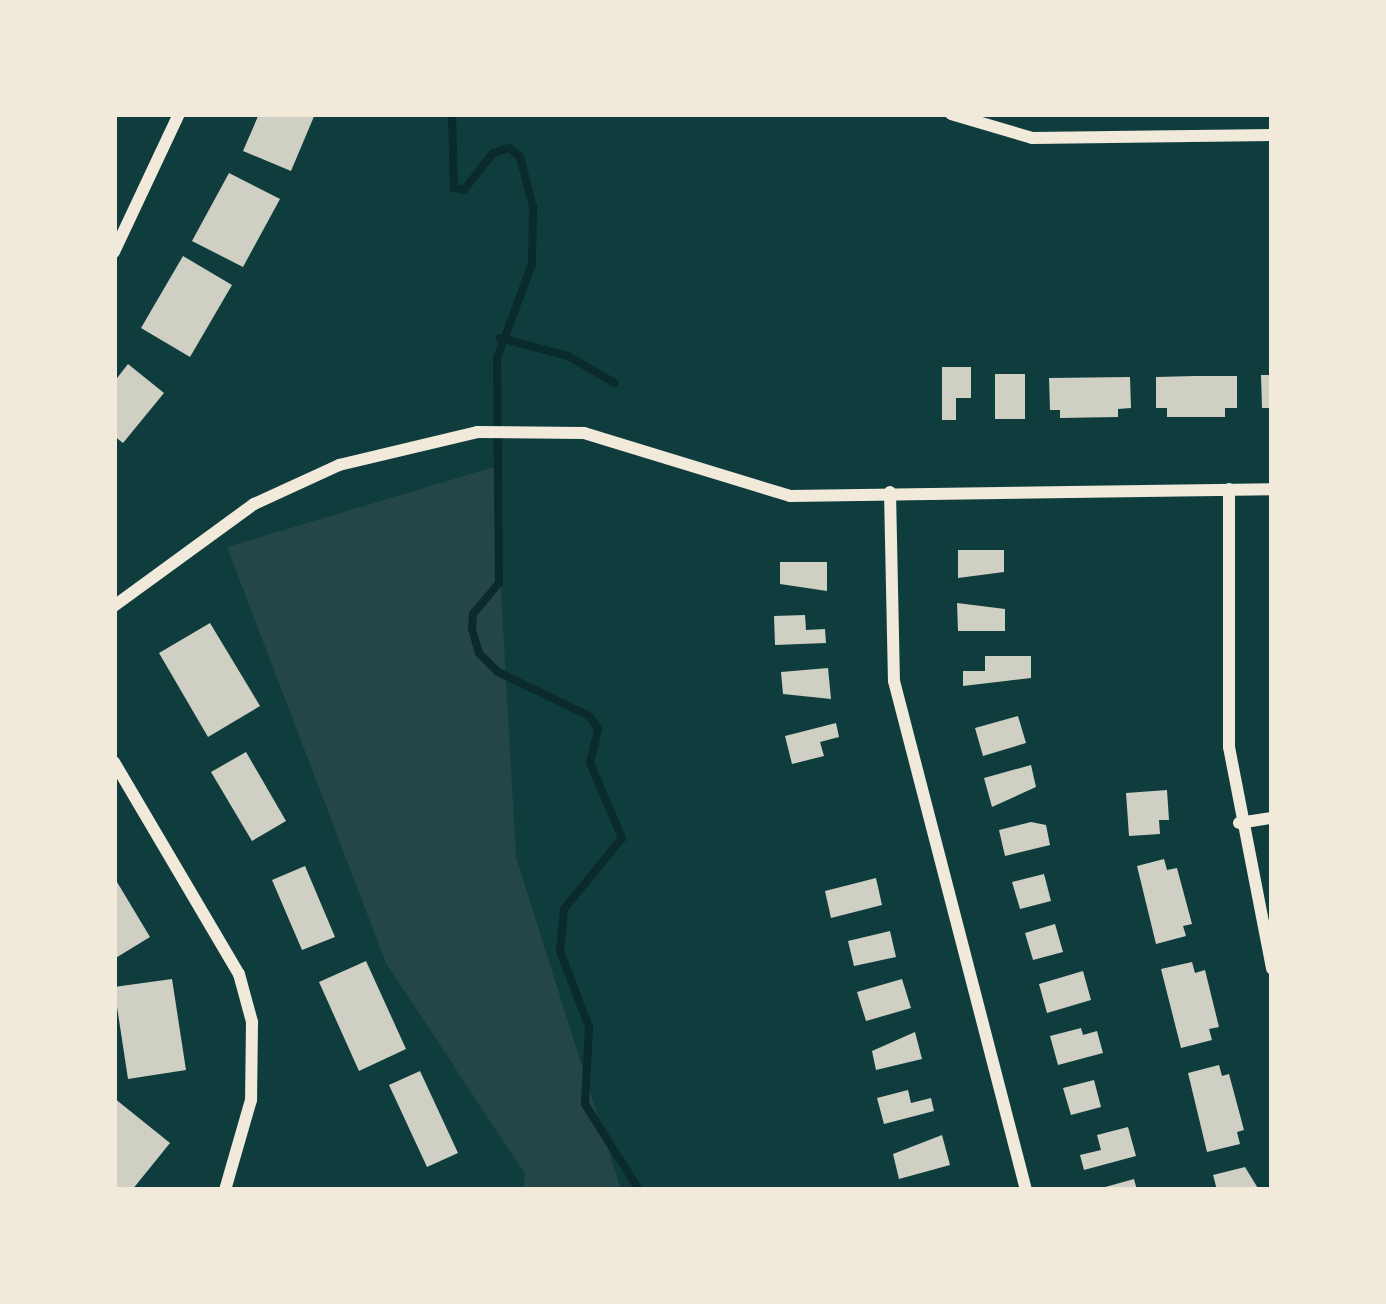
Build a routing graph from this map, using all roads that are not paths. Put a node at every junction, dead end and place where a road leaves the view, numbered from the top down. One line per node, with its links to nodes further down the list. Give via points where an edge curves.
1 (179, 114): 4 (street)
2 (951, 114): 3 (street, via 1031,138)
3 (1272, 135)
4 (114, 252)
5 (1272, 488): 6 (street)
6 (1228, 489): 7 (street); 11 (street, via 1229,747)
7 (890, 492): 8 (street, via 790,496 584,433 477,432 339,465 254,504); 14 (street, via 894,680)
8 (114, 606)
9 (114, 762): 13 (street, via 239,974 252,1022 251,1100)
10 (1272, 818): 11 (street)
11 (1239, 823): 12 (street)
12 (1272, 969)
13 (225, 1190)
14 (1026, 1190)

